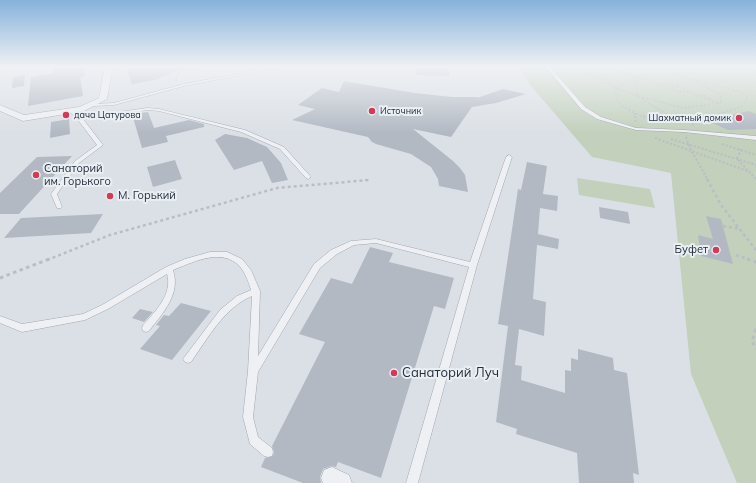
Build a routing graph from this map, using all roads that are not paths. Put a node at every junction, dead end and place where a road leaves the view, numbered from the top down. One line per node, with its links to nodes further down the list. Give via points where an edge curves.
1 (105, 89): 4 (street, via 103,99)
2 (172, 89): 4 (lane, via 114,104)
3 (566, 89): 7 (lane, via 583,108 599,118 636,128)
4 (93, 105): 6 (street)
5 (0, 108): 6 (street, via 23,118)
6 (79, 113): 9 (lane, via 159,110 243,131 282,148); 10 (lane, via 100,145 77,162 54,194)
7 (756, 138)
8 (509, 157): 11 (lane)
9 (308, 177)
10 (59, 207)
11 (473, 265): 17 (lane, via 376,241 346,246 317,266); 19 (lane)
12 (169, 269): 13 (lane, via 210,255 226,255 239,261 248,272); 14 (lane, via 85,317 22,328); 15 (lane, via 173,276 168,301)
13 (256, 291): 16 (lane, via 240,298 224,312); 17 (lane)
14 (0, 320)
15 (146, 328)
16 (188, 359)
17 (253, 371): 18 (lane, via 248,418 254,440)
18 (268, 452)
19 (412, 483)

